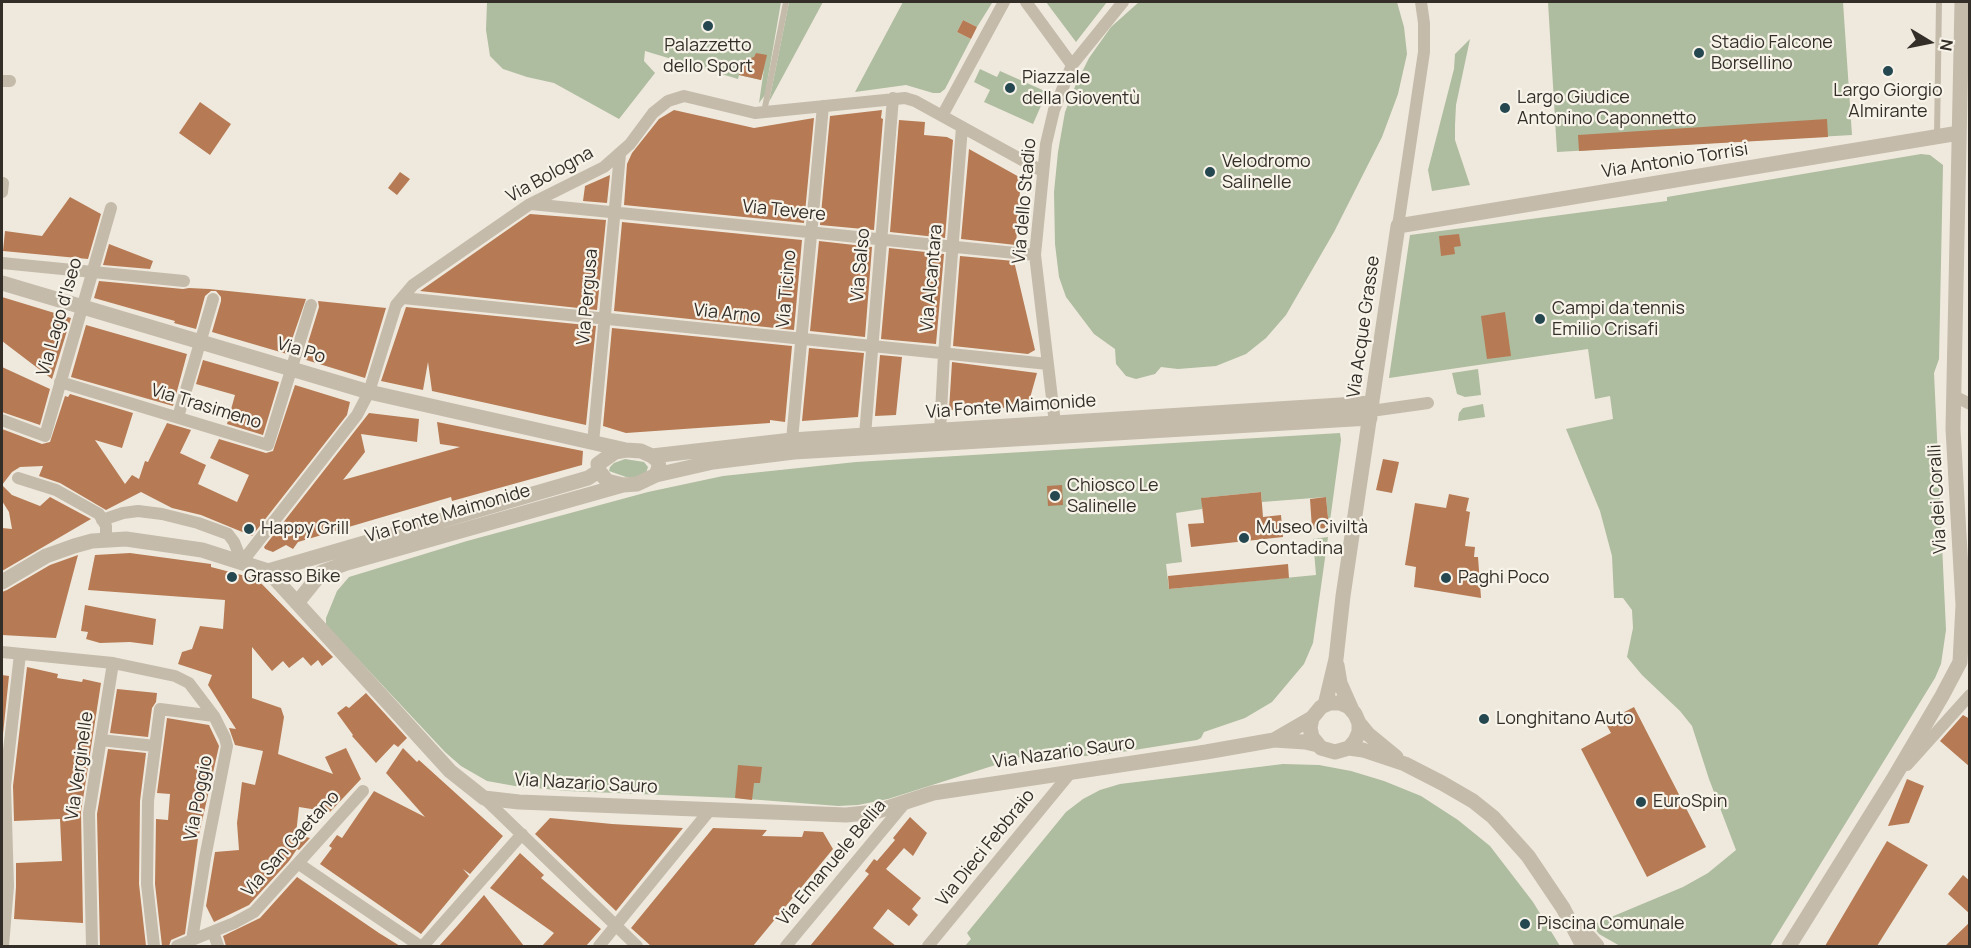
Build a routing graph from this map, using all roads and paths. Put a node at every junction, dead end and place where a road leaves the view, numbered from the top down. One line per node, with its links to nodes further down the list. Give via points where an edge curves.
1 (786, 2): 11 (lane)
2 (1002, 2): 12 (street)
3 (1026, 2): 8 (street)
4 (1123, 2): 8 (street, Via dello Stadio)
5 (1421, 2): 21 (street, Via Acque Grasse, via 1424,52)
6 (1939, 2): 15 (lane)
7 (1962, 2): 14 (street, Via dei Coralli)
8 (1072, 65): 17 (street, Via dello Stadio, via 1054,110)
9 (893, 99): 10 (street, Via Bologna); 12 (street, Via Bologna, via 915,101); 23 (street, Via Salso)
10 (823, 106): 11 (street, Via Bologna); 22 (street, Via Ticino)
11 (764, 112): 16 (street, Via Bologna, via 684,96 668,101 653,113)
12 (942, 116): 13 (street, Via Bologna)
13 (962, 127): 17 (street, Via Bologna); 24 (street, Via Alcantara)
14 (1959, 133): 15 (street, Via Antonio Torrisi); 43 (street, Via dei Coralli)
15 (1938, 137): 21 (street, Via Antonio Torrisi)
16 (620, 154): 18 (street, Via Bologna, via 604,167); 20 (street, Via Pergusa)
17 (1042, 171): 25 (street, Via dello Stadio)
18 (530, 204): 20 (street, Via Tevere); 30 (street, Via Bologna, via 413,285)
19 (111, 208): 27 (street, Via Lago d'Iseo)
20 (614, 212): 22 (street, Via Tevere); 34 (street, Via Pergusa)
21 (1398, 226): 46 (street, Via Acque Grasse)
22 (811, 232): 23 (street, Via Tevere); 35 (street, Via Ticino)
23 (881, 240): 24 (street, Via Tevere); 37 (street, Via Salso)
24 (953, 247): 25 (street, Via Tevere); 38 (street, Via Alcantara)
25 (1035, 255): 39 (street, Via dello Stadio)
26 (2, 263): 27 (street)
27 (92, 272): 28 (street); 33 (street, Via Lago d'Iseo)
28 (184, 281)
29 (2, 283): 33 (street, Via Po)
30 (403, 298): 34 (street, Via Arno); 42 (street, Via Bologna, via 396,305)
31 (213, 299): 36 (street)
32 (311, 305): 40 (street, Via Trasimeno)
33 (82, 307): 36 (street, Via Po); 41 (street, Via Lago d'Iseo)
34 (604, 319): 35 (street, Via Arno); 53 (street, Via Pergusa)
35 (801, 339): 37 (street, Via Arno); 52 (street, Via Ticino)
36 (201, 342): 40 (street, Via Po); 47 (street)
37 (872, 347): 38 (street, Via Arno); 51 (street, Via Salso)
38 (944, 354): 39 (street, Via Arno); 50 (street, Via Alcantara)
39 (1048, 364): 49 (street, Via dello Stadio)
40 (292, 369): 42 (street, Via Po); 47 (street, Via Trasimeno, via 268,445)
41 (60, 382): 47 (street, Via Trasimeno); 48 (street, Via Lago d'Iseo, via 45,436)
42 (369, 392): 53 (street, Via Po); 62 (street, Via Bologna, via 357,415)
43 (1954, 396): 45 (street); 66 (street, Via dei Coralli)
44 (1428, 403): 46 (street, Via Fonte Maimonide)
45 (1970, 404)
46 (1371, 411): 49 (street, Via Fonte Maimonide); 69 (street, Via Acque Grasse)
47 (178, 417)
48 (2, 420)
49 (1056, 430): 50 (street, Via Fonte Maimonide); 57 (street, Via Fonte Maimonide, via 794,452 713,462)
50 (940, 432): 51 (street, Via Fonte Maimonide)
51 (864, 435): 52 (street, Via Fonte Maimonide)
52 (792, 440): 55 (street, Via Fonte Maimonide)
53 (593, 443): 54 (street, Via Po); 56 (street)
54 (626, 450): 55 (street, Via Fonte Maimonide); 56 (street, Via Fonte Maimonide, via 615,452)
55 (652, 456): 57 (street, via 658,461)
56 (598, 467): 59 (street, via 607,481); 63 (street, Via Fonte Maimonide, via 588,478)
57 (656, 475): 59 (street, Via Fonte Maimonide, via 636,484)
58 (18, 478): 60 (street, via 56,490 87,506)
59 (623, 484): 65 (street, Via Fonte Maimonide, via 322,572)
60 (102, 520): 61 (street); 62 (street, via 138,511 198,523 228,534)
61 (106, 540): 62 (street, via 139,540 202,550); 64 (street, via 46,556)
62 (242, 562): 63 (street)
63 (268, 571): 65 (street)
64 (2, 582)
65 (297, 603): 87 (street, via 450,771)
66 (1966, 608): 71 (street, Via dei Coralli)
67 (2, 652): 68 (street, Via Poggio)
68 (20, 654): 70 (street, Via Poggio); 85 (street)
69 (1336, 659): 73 (street); 75 (street, via 1341,683)
70 (113, 663): 74 (street, Via Poggio, via 175,676 189,684); 77 (street, Via Verginelle)
71 (1965, 666): 84 (street, Via dei Coralli, via 1942,696)
72 (1970, 695): 84 (street)
73 (1325, 705): 75 (street, via 1340,703); 76 (street)
74 (214, 716): 80 (street, via 160,709); 95 (street, Via Poggio, via 227,746)
75 (1356, 716): 81 (street, via 1358,737); 82 (street, via 1368,734)
76 (1312, 718): 78 (street); 79 (street, via 1311,732)
77 (101, 740): 80 (street); 97 (street, Via Verginelle, via 89,813)
78 (1274, 740): 79 (street); 83 (street, Via Nazario Sauro)
79 (1317, 745): 81 (street, via 1335,752)
80 (155, 746): 98 (street, via 148,801 147,884)
81 (1349, 748): 82 (street)
82 (1405, 764): 92 (street, via 1473,801 1493,817 1528,855)
83 (1072, 771): 88 (street, Via Nazario Sauro, via 933,793); 105 (street, Via Dieci Febbraio)
84 (1892, 781): 108 (street, Via dei Coralli)
85 (3, 786): 96 (street, via 8,886)
86 (363, 791): 91 (street, Via San Gaetano)
87 (484, 798): 89 (street, Via Nazario Sauro); 90 (street)
88 (905, 803): 89 (street, Via Nazario Sauro, via 846,815); 104 (street, Via Emanuele Bellia)
89 (710, 810): 93 (street)
90 (522, 834): 93 (street); 101 (street)
91 (298, 864): 94 (street, Via San Gaetano, via 254,912); 101 (street)
92 (1563, 908): 106 (street); 107 (street)
93 (616, 926): 102 (street); 103 (street)
94 (213, 932): 95 (street, Via San Gaetano); 100 (street)
95 (192, 940): 99 (street, Via San Gaetano)
96 (3, 946)
97 (92, 946)
98 (154, 946)
99 (177, 946)
100 (218, 946)
101 (422, 946)
102 (599, 946)
103 (637, 946)
104 (786, 946)
105 (928, 946)
106 (1583, 946)
107 (1597, 946)
108 (1789, 946)

